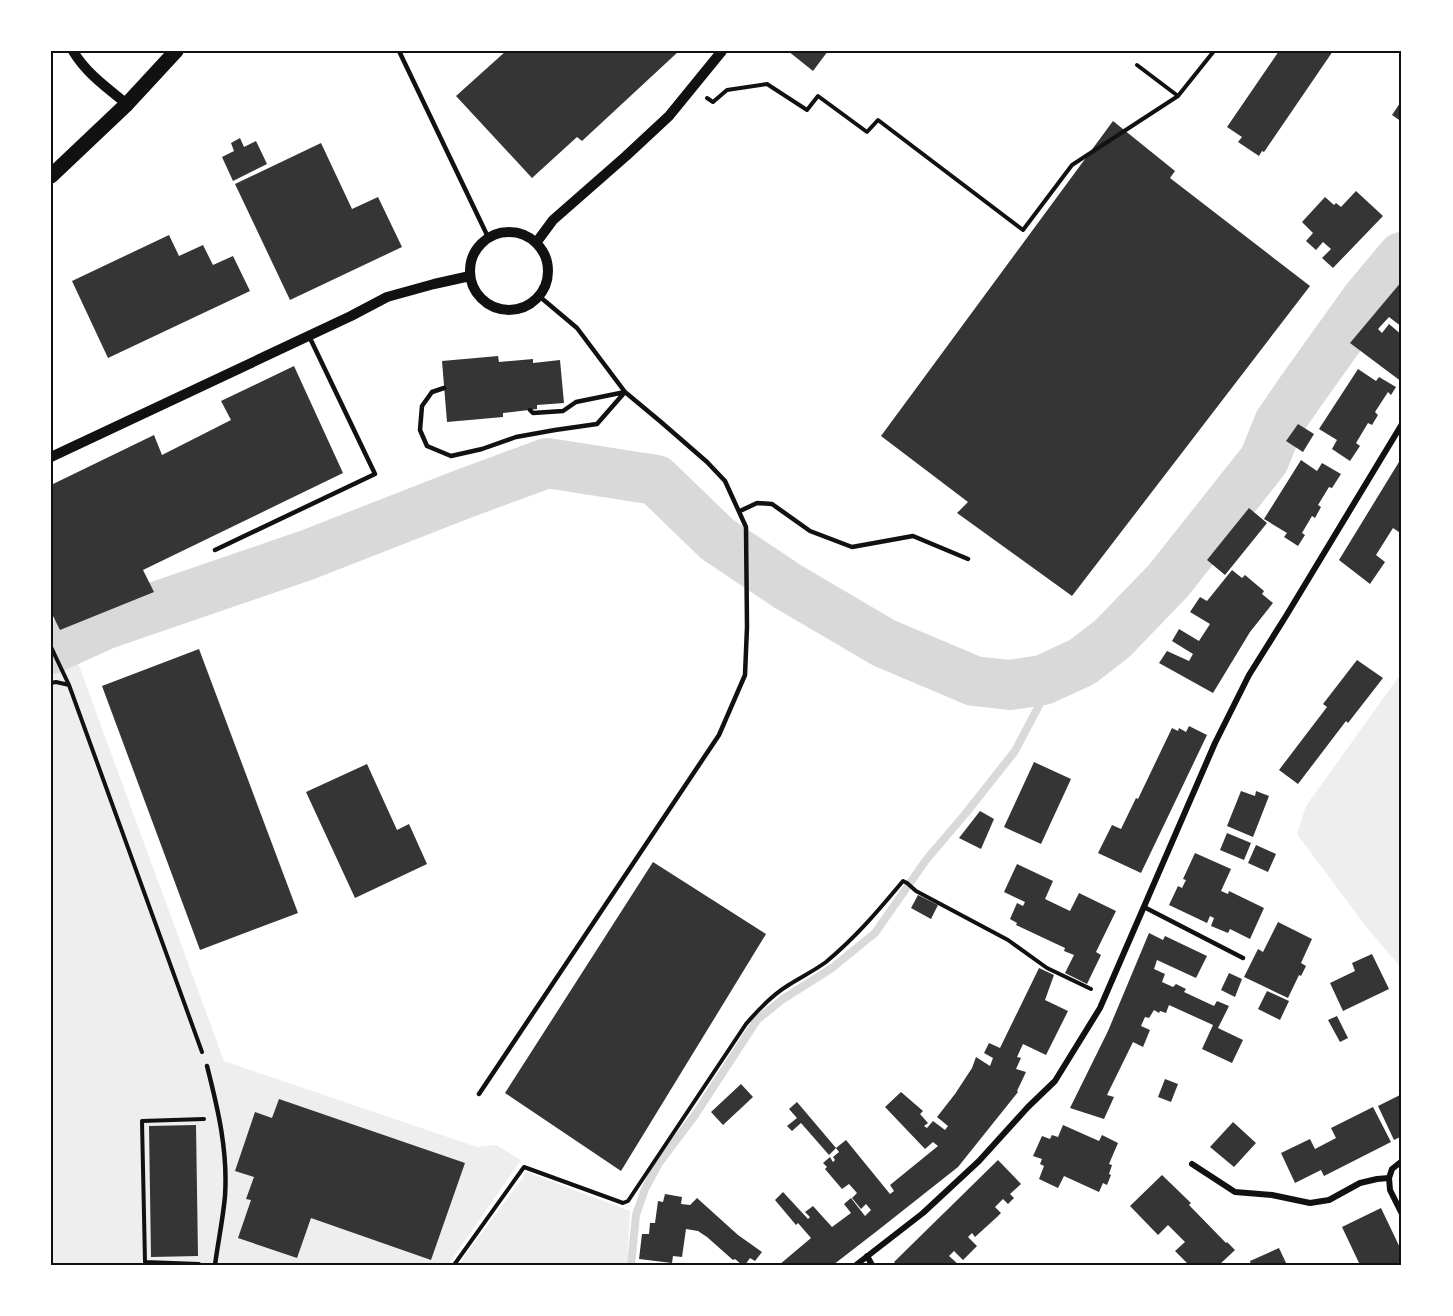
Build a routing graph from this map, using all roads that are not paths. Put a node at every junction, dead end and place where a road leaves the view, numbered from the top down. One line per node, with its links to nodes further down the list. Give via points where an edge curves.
1 (73, 51): 5 (street, via 81,64)
2 (176, 51): 5 (main road)
3 (399, 51): 7 (lane)
4 (722, 51): 8 (street, via 669,116 553,220)
5 (127, 104): 6 (main road)
6 (51, 176)
7 (488, 237): 8 (street, via 505,231 517,232); 9 (street, via 472,255)
8 (536, 243): 10 (street, via 547,262 548,276)
9 (470, 276): 10 (street, via 474,289 499,309 516,310); 11 (street, via 387,297)
10 (539, 296): 13 (lane, via 577,328)
11 (309, 336): 16 (street); 18 (lane, via 375,474)
12 (444, 388): 13 (lane, via 432,392 422,406 420,430 427,446 451,456 516,437 597,424)
13 (625, 392): 14 (lane, via 576,402 563,411); 17 (lane, via 707,462 724,481)
14 (530, 410)
15 (1402, 424): 20 (street, via 1249,675)
16 (51, 457)
17 (740, 511): 19 (lane, via 757,503 772,504 810,531 852,547 913,536); 23 (lane, via 746,526 745,675 719,735)
18 (215, 550)
19 (968, 559)
20 (1144, 907): 21 (lane); 28 (street, via 1100,1008 1055,1081 923,1214)
21 (1243, 958)
22 (207, 1066): 29 (lane, via 225,1156 225,1196)
23 (479, 1094)
24 (1402, 1161): 26 (street, via 1392,1169)
25 (1192, 1164): 26 (street, via 1235,1192 1310,1203 1329,1200 1360,1183)
26 (1389, 1178): 27 (street, via 1390,1190)
27 (1402, 1214)
28 (867, 1256): 30 (street); 31 (street)
29 (215, 1265)
30 (856, 1265)
31 (872, 1265)

